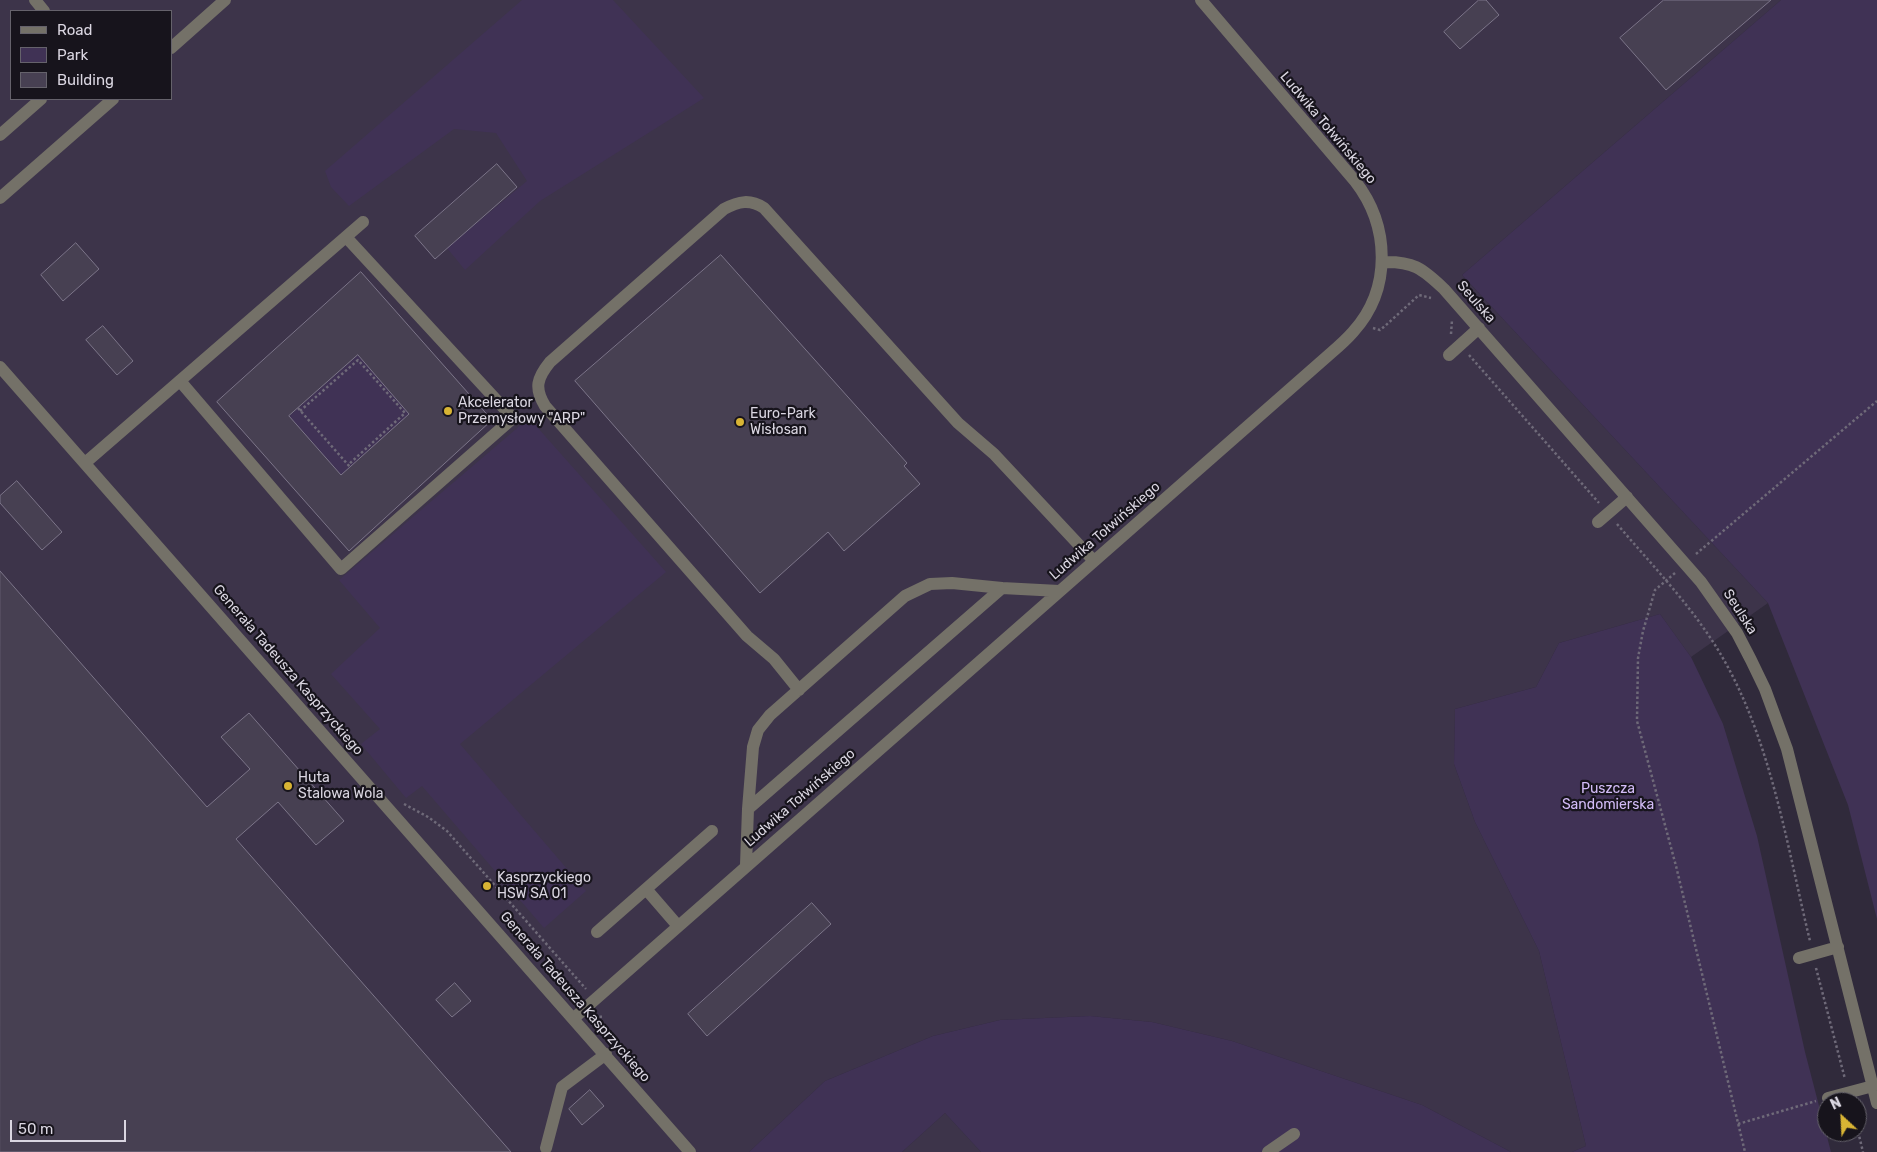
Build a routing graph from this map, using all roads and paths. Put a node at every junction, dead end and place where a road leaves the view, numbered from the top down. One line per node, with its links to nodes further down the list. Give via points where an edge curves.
1 (35, 0): 4 (street)
2 (225, 0): 5 (street)
3 (1201, 0): 12 (street, Ludwika Tołwińskiego, via 1362,191 1376,216)
4 (43, 10)
5 (172, 47)
6 (40, 100): 8 (street)
7 (112, 100): 9 (street)
8 (0, 135)
9 (0, 198)
10 (363, 222): 11 (street)
11 (346, 237): 20 (street); 20 (street, via 513,418 341,569)
12 (1382, 262): 15 (street, Ludwika Tołwińskiego, via 1378,287); 16 (street, Seulska, via 1408,263 1425,271)
13 (1433, 300): 15 (path, via 1429,296 1420,296 1380,330)
14 (1446, 313): 17 (path, via 1452,320 1451,334)
15 (1361, 322): 27 (street, Ludwika Tołwińskiego, via 1331,353)
16 (1479, 328): 17 (street); 24 (street, Seulska)
17 (1460, 345): 18 (street); 25 (path)
18 (1449, 355)
19 (0, 367): 22 (street, Generała Tadeusza Kasprzyckiego)
20 (180, 381): 22 (street)
21 (1877, 401): 28 (path)
22 (85, 463): 44 (street, Generała Tadeusza Kasprzyckiego)
23 (349, 466): 23 (path, via 299,410 358,360 405,414)
24 (1627, 497): 25 (street); 28 (street, Seulska)
25 (1608, 514): 26 (street); 29 (path)
26 (1598, 522)
27 (1094, 561): 31 (street, Ludwika Tołwińskiego); 32 (street, via 994,454 958,423 764,208 746,201 734,204 724,209 550,362 540,374 537,385 546,406 747,636 774,659)
28 (1685, 564): 29 (path); 40 (street, Seulska, via 1737,633 1765,689 1796,779)
29 (1666, 580): 41 (path, via 1715,646 1742,699 1772,786); 50 (path, via 1655,590 1643,631 1638,658 1637,722 1676,866)
30 (1002, 588): 31 (street); 32 (street, via 930,584 905,596); 34 (street)
31 (1059, 591): 36 (street, Ludwika Tołwińskiego)
32 (799, 690): 34 (street, via 758,730 753,747)
33 (402, 803): 43 (path, via 428,816 447,831)
34 (748, 809): 36 (street)
35 (712, 831): 37 (street)
36 (746, 865): 38 (street, Ludwika Tołwińskiego)
37 (646, 889): 38 (street); 39 (street)
38 (678, 926): 44 (street, Ludwika Tołwińskiego)
39 (597, 932)
40 (1838, 947): 41 (street); 46 (street, Seulska)
41 (1813, 954): 42 (street); 47 (path)
42 (1798, 958)
43 (586, 989)
44 (574, 1018): 45 (street, Generała Tadeusza Kasprzyckiego)
45 (606, 1054): 52 (street, via 562,1088); 53 (street, Generała Tadeusza Kasprzyckiego)
46 (1873, 1086): 47 (street); 49 (street, Seulska)
47 (1848, 1092)
48 (1817, 1101): 50 (path)
49 (1877, 1102)
50 (1738, 1124): 55 (path)
51 (1294, 1134): 54 (street)
52 (546, 1148)
53 (690, 1152)
54 (1268, 1152)
55 (1744, 1152)

